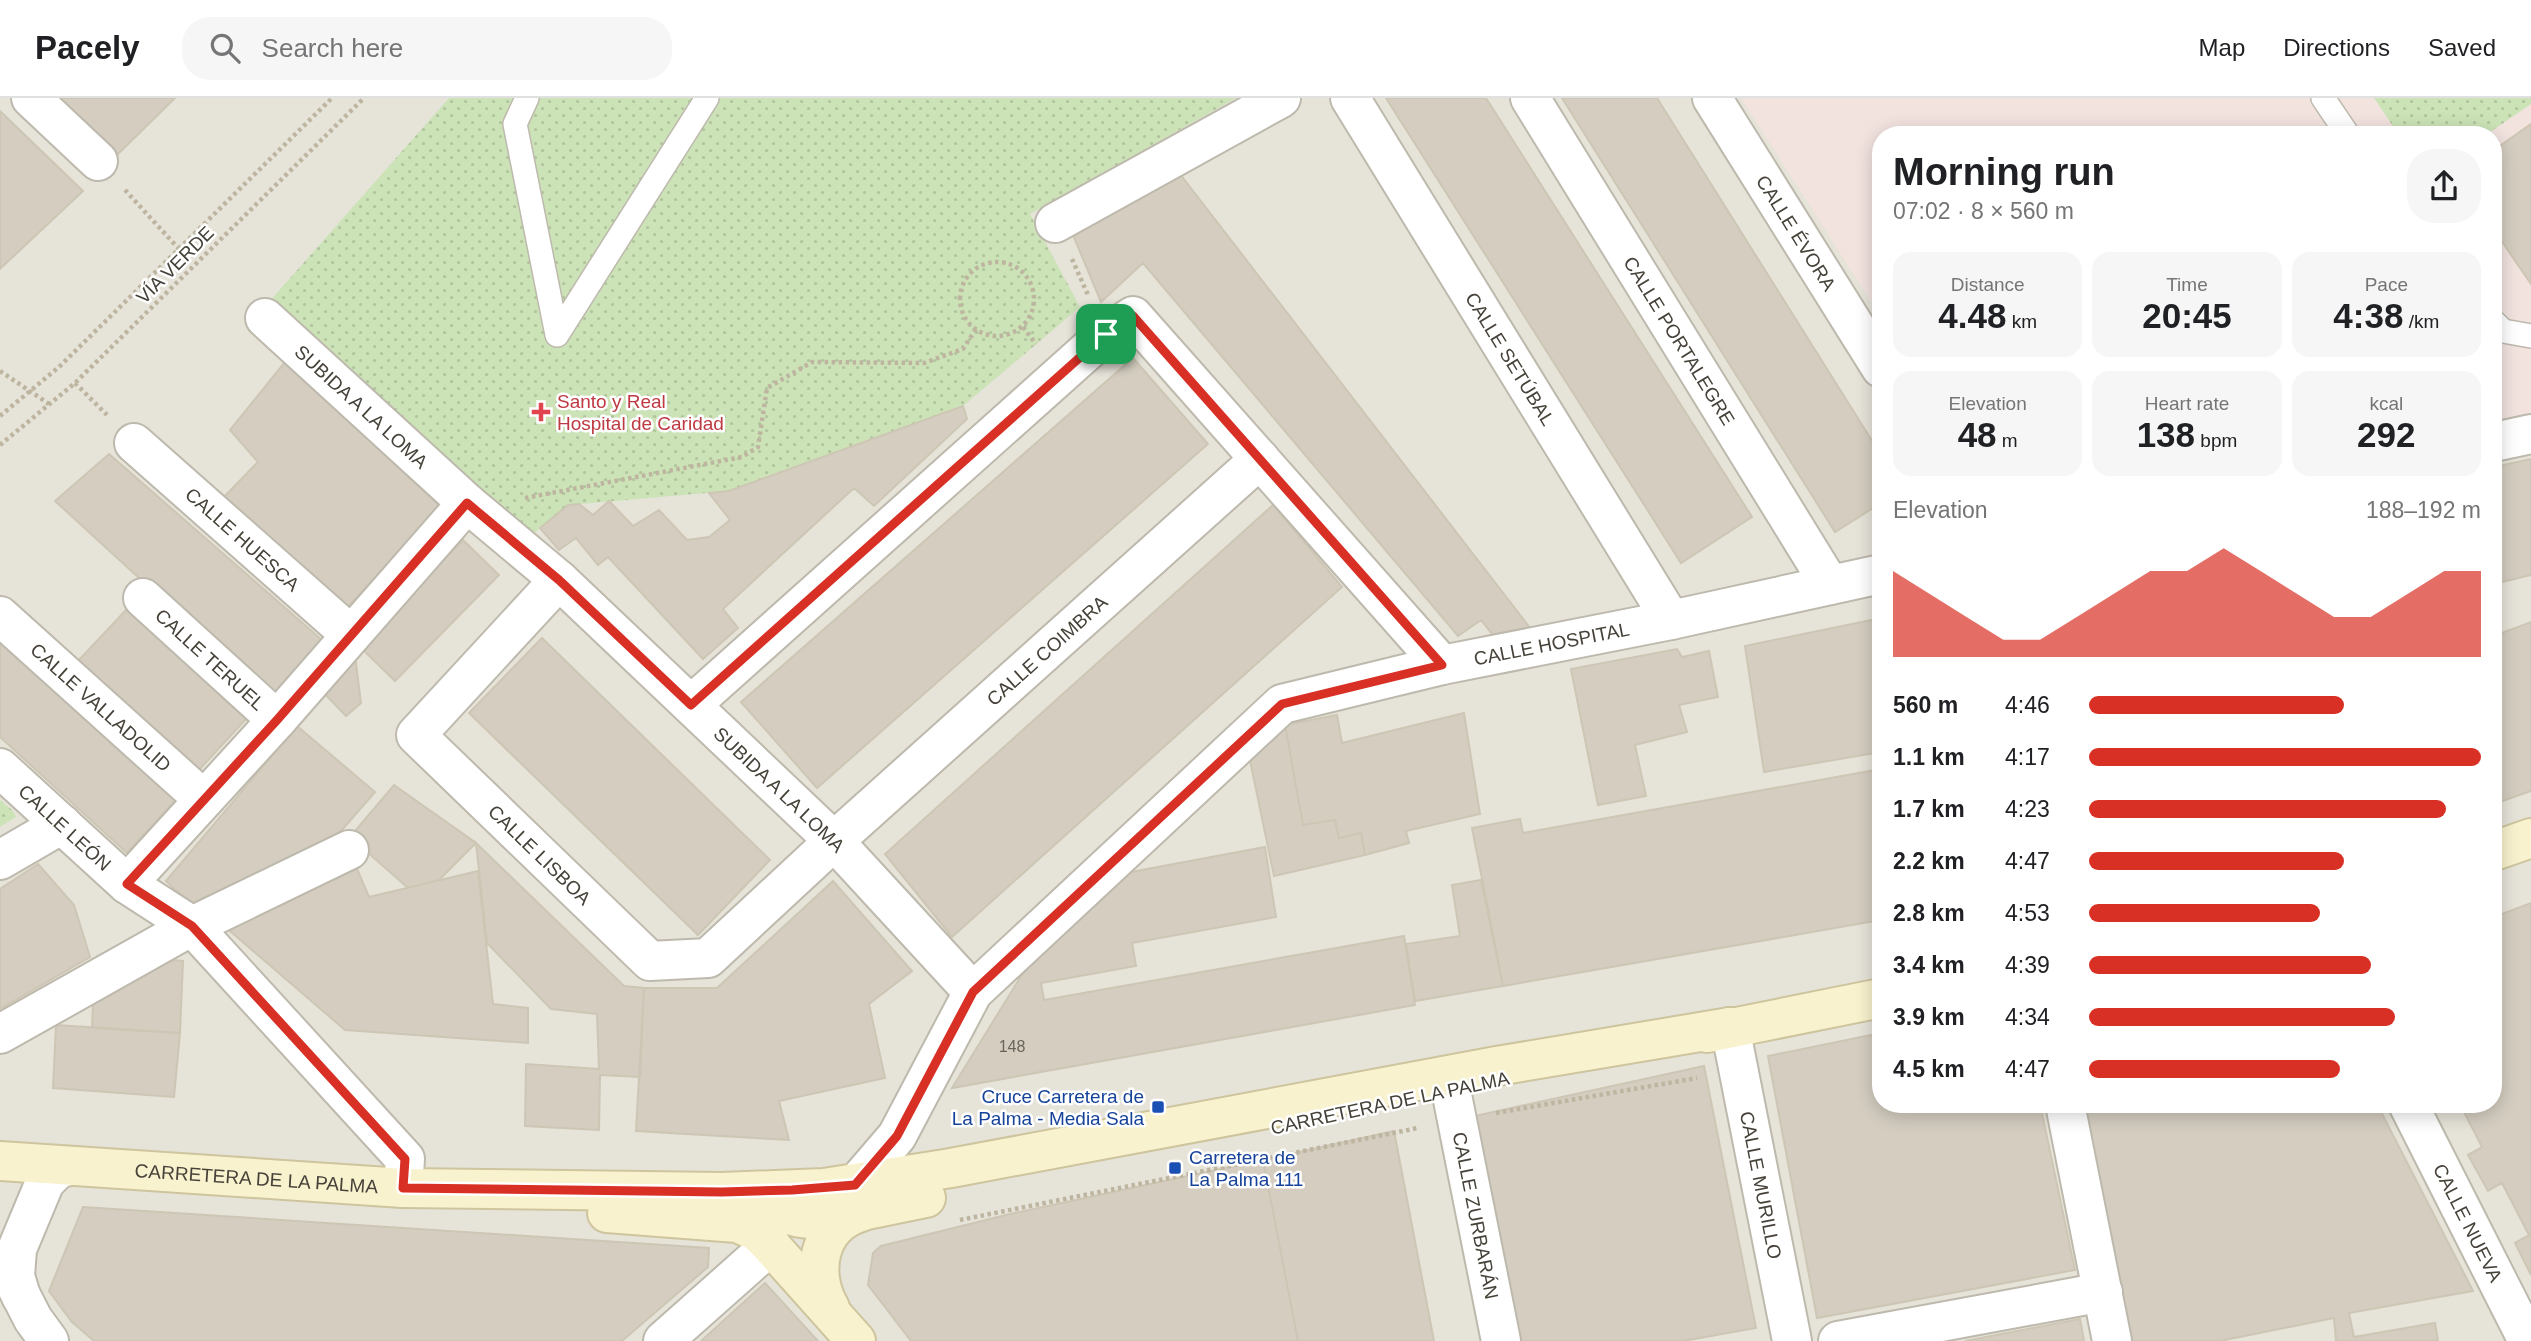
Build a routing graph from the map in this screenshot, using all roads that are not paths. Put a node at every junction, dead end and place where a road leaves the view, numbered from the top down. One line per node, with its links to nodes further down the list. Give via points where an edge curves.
1 (32, 98): 10 (street)
2 (527, 98): 3 (lane, via 515,124 557,335)
3 (707, 98)
4 (1281, 98): 11 (street)
5 (1350, 98): 26 (street, CALLE SETÚBAL)
6 (1530, 98): 23 (street, CALLE PORTALEGRE)
7 (1712, 98): 15 (street, CALLE ÉVORA)
8 (2323, 98): 9 (lane)
9 (2342, 126)
10 (98, 161)
11 (1055, 223)
12 (265, 318): 20 (street, SUBIDA A LA LOMA)
13 (2502, 330): 14 (lane)
14 (2531, 336)
15 (1872, 354)
16 (2531, 434): 17 (street)
17 (2502, 440)
18 (134, 443): 27 (street, CALLE HUESCA)
19 (1260, 459): 28 (street); 29 (street, via 1119,325); 35 (street, CALLE COIMBRA)
20 (478, 513): 22 (street, SUBIDA A LA LOMA); 27 (street)
21 (1872, 576): 23 (street, CALLE HOSPITAL)
22 (559, 580): 29 (street, SUBIDA A LA LOMA); 35 (street, CALLE LISBOA, via 416,735 650,961 708,958)
23 (1830, 585): 26 (street, CALLE HOSPITAL)
24 (144, 598): 30 (street, CALLE TERUEL)
25 (0, 617): 32 (street, CALLE VALLADOLID)
26 (1671, 620): 28 (street, CALLE HOSPITAL)
27 (351, 635): 30 (street)
28 (1442, 665): 41 (street, CALLE HOSPITAL, via 1282,704)
29 (691, 705): 35 (street, SUBIDA A LA LOMA)
30 (277, 720): 32 (street)
31 (0, 768): 33 (street, CALLE LEÓN)
32 (203, 799): 39 (street)
33 (62, 824): 38 (street); 39 (street, CALLE LEÓN)
34 (2531, 838): 36 (main road)
35 (834, 841): 41 (street, SUBIDA A LA LOMA)
36 (2502, 848)
37 (349, 850): 40 (street)
38 (0, 860)
39 (127, 884): 40 (street, CALLE LEÓN)
40 (192, 926): 44 (street); 52 (street, CALLE LEÓN, via 405,1159)
41 (973, 992): 54 (street, CALLE HOSPITAL)
42 (1872, 1000): 43 (main road, CARRETERA DE LA PALMA)
43 (1730, 1027): 45 (main road, CARRETERA DE LA PALMA); 47 (main road, CARRETERA DE LA PALMA); 63 (street, CALLE MURILLO)
44 (0, 1034)
45 (1522, 1062): 46 (main road, CARRETERA DE LA PALMA); 47 (main road, via 1498,1073 1456,1081 1451,1086)
46 (1301, 1103): 54 (main road, CARRETERA DE LA PALMA); 55 (main road, via 1262,1119 812,1207)
47 (1454, 1105): 54 (main road, CARRETERA DE LA PALMA); 62 (street, CALLE ZURBARÁN)
48 (2067, 1113): 57 (street)
49 (2412, 1113): 66 (street, CALLE NUEVA)
50 (0, 1161): 51 (main road, CARRETERA DE LA PALMA)
51 (71, 1166): 52 (main road, CARRETERA DE LA PALMA); 58 (street, via 59,1168 45,1182 17,1249 15,1276)
52 (403, 1188): 53 (main road, CARRETERA DE LA PALMA); 55 (main road)
53 (722, 1192): 54 (main road, CARRETERA DE LA PALMA, via 792,1190); 55 (main road)
54 (862, 1197): 55 (main road, CARRETERA DE LA PALMA, via 823,1219); 59 (main road, via 822,1246 818,1263 822,1295)
55 (781, 1231): 59 (main road); 61 (street)
56 (0, 1258): 58 (street)
57 (2103, 1292): 64 (street); 65 (street)
58 (21, 1296): 60 (street)
59 (847, 1330)
60 (49, 1341)
61 (663, 1341)
62 (1501, 1341)
63 (1792, 1341)
64 (1838, 1341)
65 (2112, 1341)
66 (2528, 1341)

